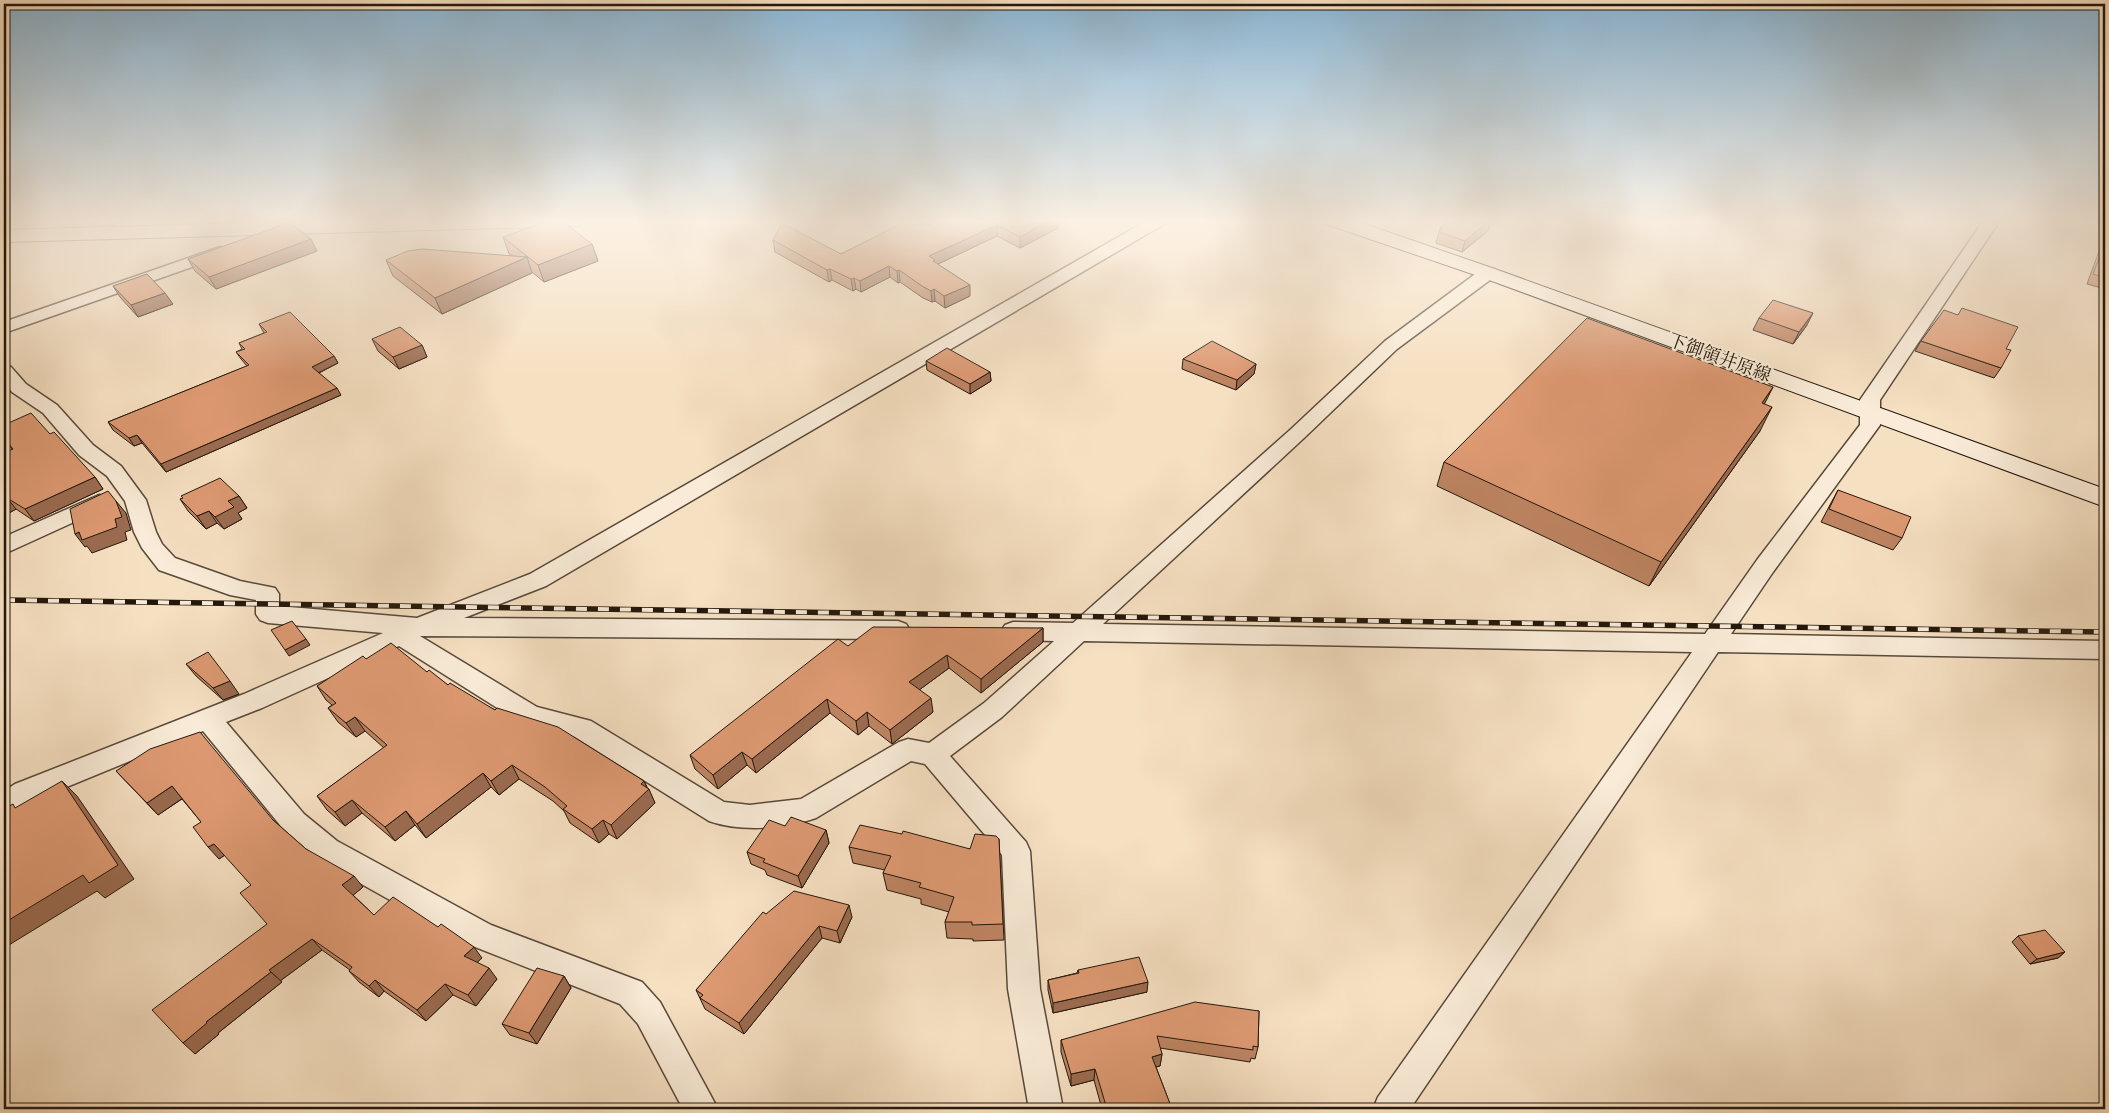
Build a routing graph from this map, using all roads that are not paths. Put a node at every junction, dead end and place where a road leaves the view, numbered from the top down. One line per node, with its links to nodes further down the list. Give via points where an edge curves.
1 (164, 272): 5 (street)
2 (1070, 272): 13 (street, via 538,580)
3 (1488, 272): 7 (main road, 下御領井原線); 14 (street, via 1391,345)
4 (1957, 272): 7 (street, via 1870,400)
5 (4, 328)
6 (4, 371): 8 (street, via 19,388 50,409 86,450 114,471)
7 (1870, 412): 9 (main road, 下御領井原線); 15 (street, via 1870,425)
8 (127, 489): 10 (street); 13 (street, via 135,500 153,548 167,564 238,589 267,594 268,614)
9 (2105, 498)
10 (4, 546)
11 (923, 630): 13 (street)
12 (992, 630): 14 (street)
13 (409, 631): 17 (street); 18 (street, via 530,716 582,728 719,812 750,817 806,810 908,750)
14 (1081, 631): 15 (street); 18 (street, via 992,710)
15 (1711, 644): 16 (street); 22 (street)
16 (2105, 650)
17 (208, 719): 19 (street, via 25,792); 20 (street, via 294,822 327,850 481,935 631,993 649,1013)
18 (933, 754): 21 (street, via 1016,851 1024,989)
19 (4, 805)
20 (701, 1109)
21 (1046, 1109)
22 (1390, 1109)

